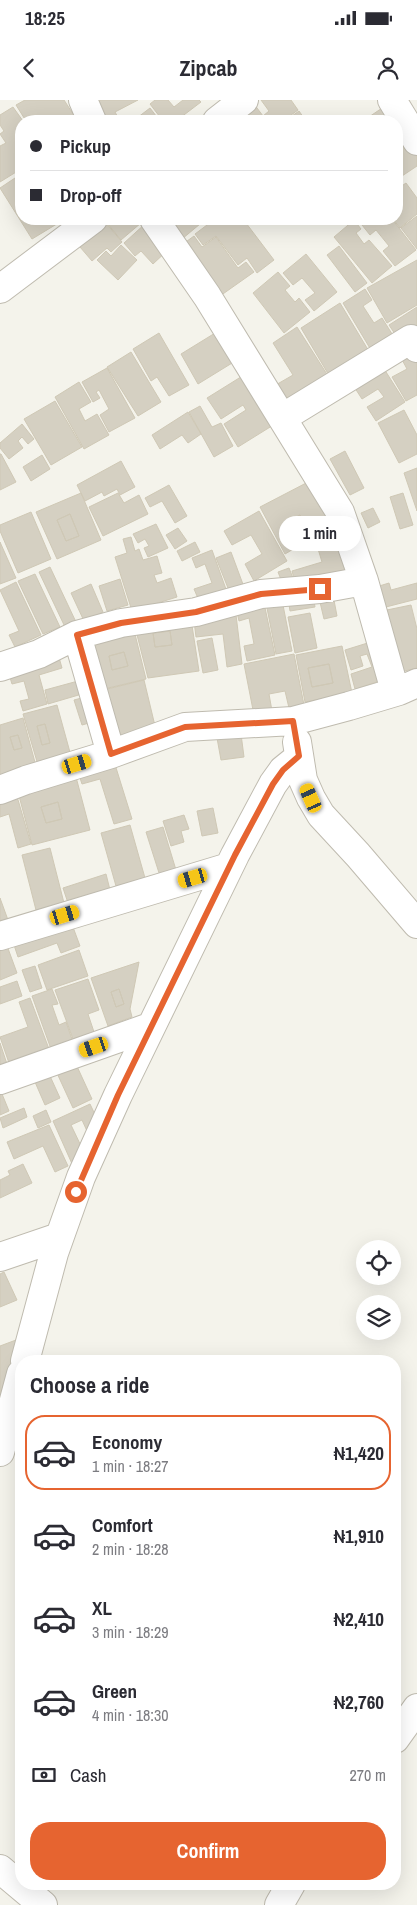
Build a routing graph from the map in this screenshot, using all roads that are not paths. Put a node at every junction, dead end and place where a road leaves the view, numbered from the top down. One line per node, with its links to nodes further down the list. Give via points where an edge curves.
1 (83, 100): 4 (street)
2 (244, 100): 5 (street)
3 (392, 100): 6 (street)
4 (89, 115)
5 (225, 115)
6 (401, 115)
7 (403, 118): 8 (street)
8 (417, 141)
9 (85, 225): 11 (street)
10 (158, 225): 13 (street, via 207,296)
11 (0, 289)
12 (417, 348): 13 (street, via 411,339)
13 (282, 418): 14 (street, via 340,512)
14 (364, 582): 15 (street, via 261,594 196,612 121,623); 17 (street)
15 (77, 635): 16 (street, via 39,654); 19 (street)
16 (0, 667)
17 (406, 687): 18 (street)
18 (293, 721): 19 (street, via 185,727); 20 (street)
19 (111, 754): 21 (street)
20 (299, 756): 22 (street, via 273,784); 23 (street, via 303,780 321,815)
21 (0, 790)
22 (229, 867): 24 (street); 25 (street)
23 (417, 924)
24 (0, 936)
25 (150, 1027): 26 (street); 27 (street, via 81,1177)
26 (0, 1080)
27 (59, 1237): 28 (street); 29 (street)
28 (0, 1256)
29 (27, 1355)
30 (15, 1396): 31 (street)
31 (0, 1452)
32 (417, 1708): 33 (street)
33 (401, 1731)
34 (0, 1869): 35 (street)
35 (15, 1882)
36 (24, 1890): 38 (street)
37 (288, 1890): 39 (street)
38 (42, 1905)
39 (279, 1905)

